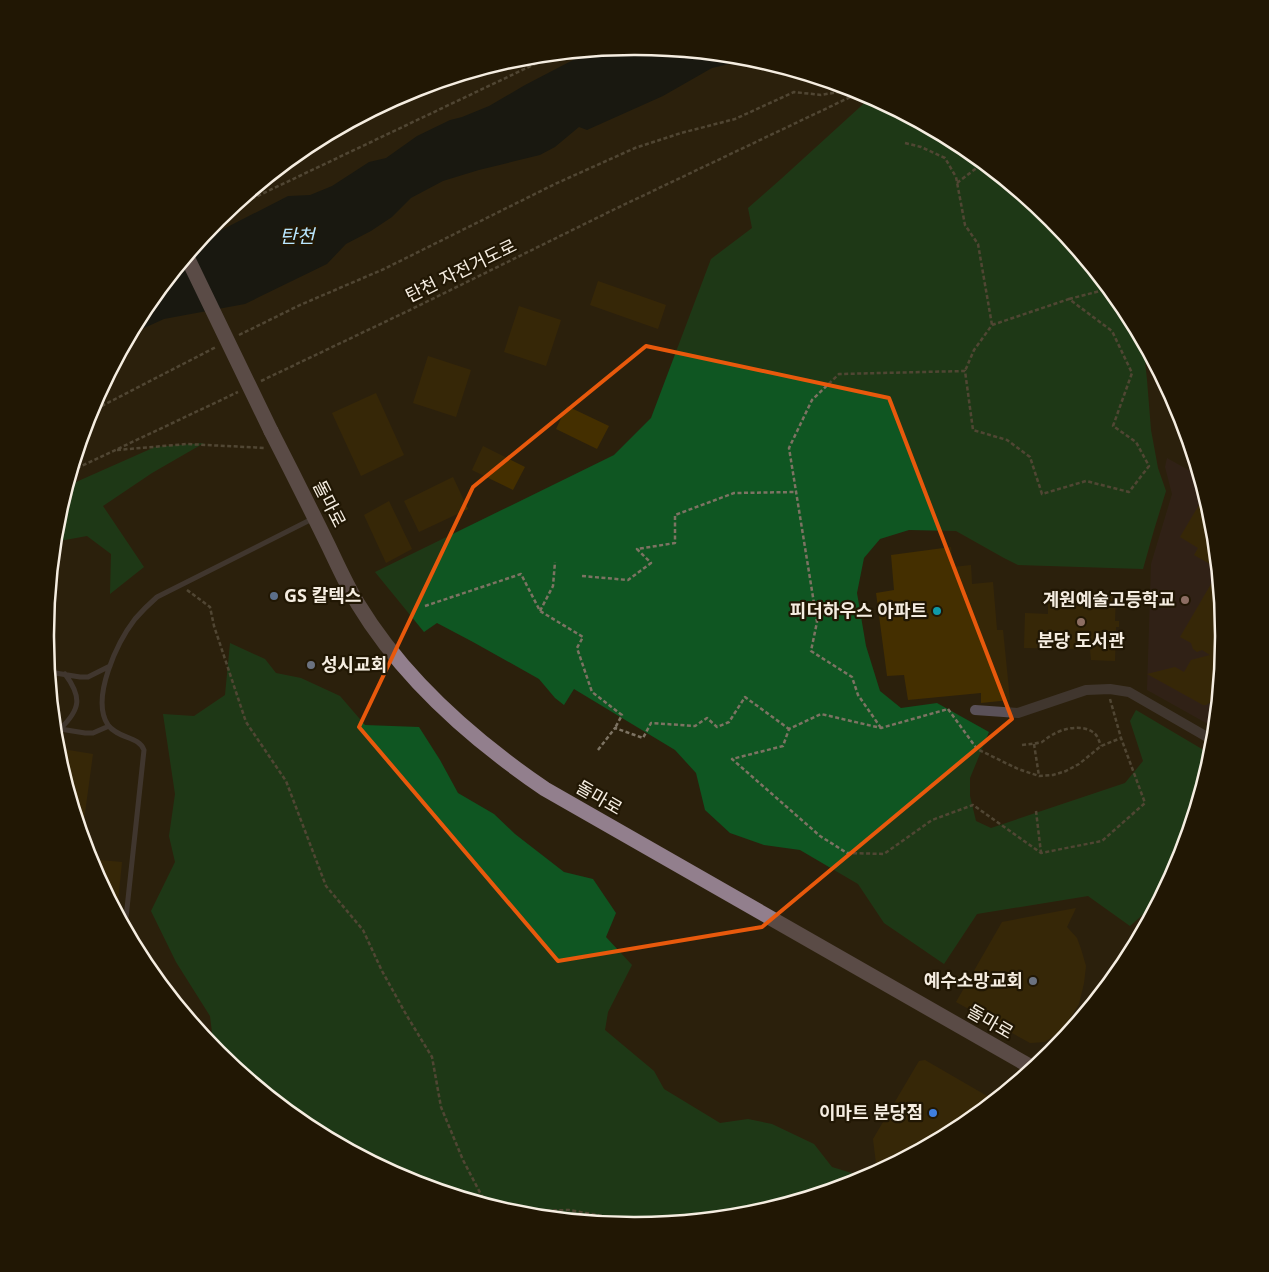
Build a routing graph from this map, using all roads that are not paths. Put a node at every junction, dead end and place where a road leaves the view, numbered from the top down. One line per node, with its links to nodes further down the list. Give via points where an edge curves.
1 (190, 263): 2 (main road, 돌마로, bridge)
2 (315, 518): 3 (lane, via 157,597 136,618); 12 (main road, 돌마로, via 357,603 378,636 428,694 520,772)
3 (110, 665): 5 (lane, via 88,677); 8 (lane, via 103,704)
4 (55, 673): 5 (lane)
5 (65, 674): 7 (lane, via 73,684 77,699 74,714)
6 (975, 710): 10 (street, via 1018,713 1064,701 1086,690 1110,689 1129,692)
7 (61, 725)
8 (109, 726): 9 (lane, via 93,733); 11 (lane, via 117,734 142,745 144,750)
9 (62, 729)
10 (1206, 737)
11 (126, 915)
12 (1026, 1064)

